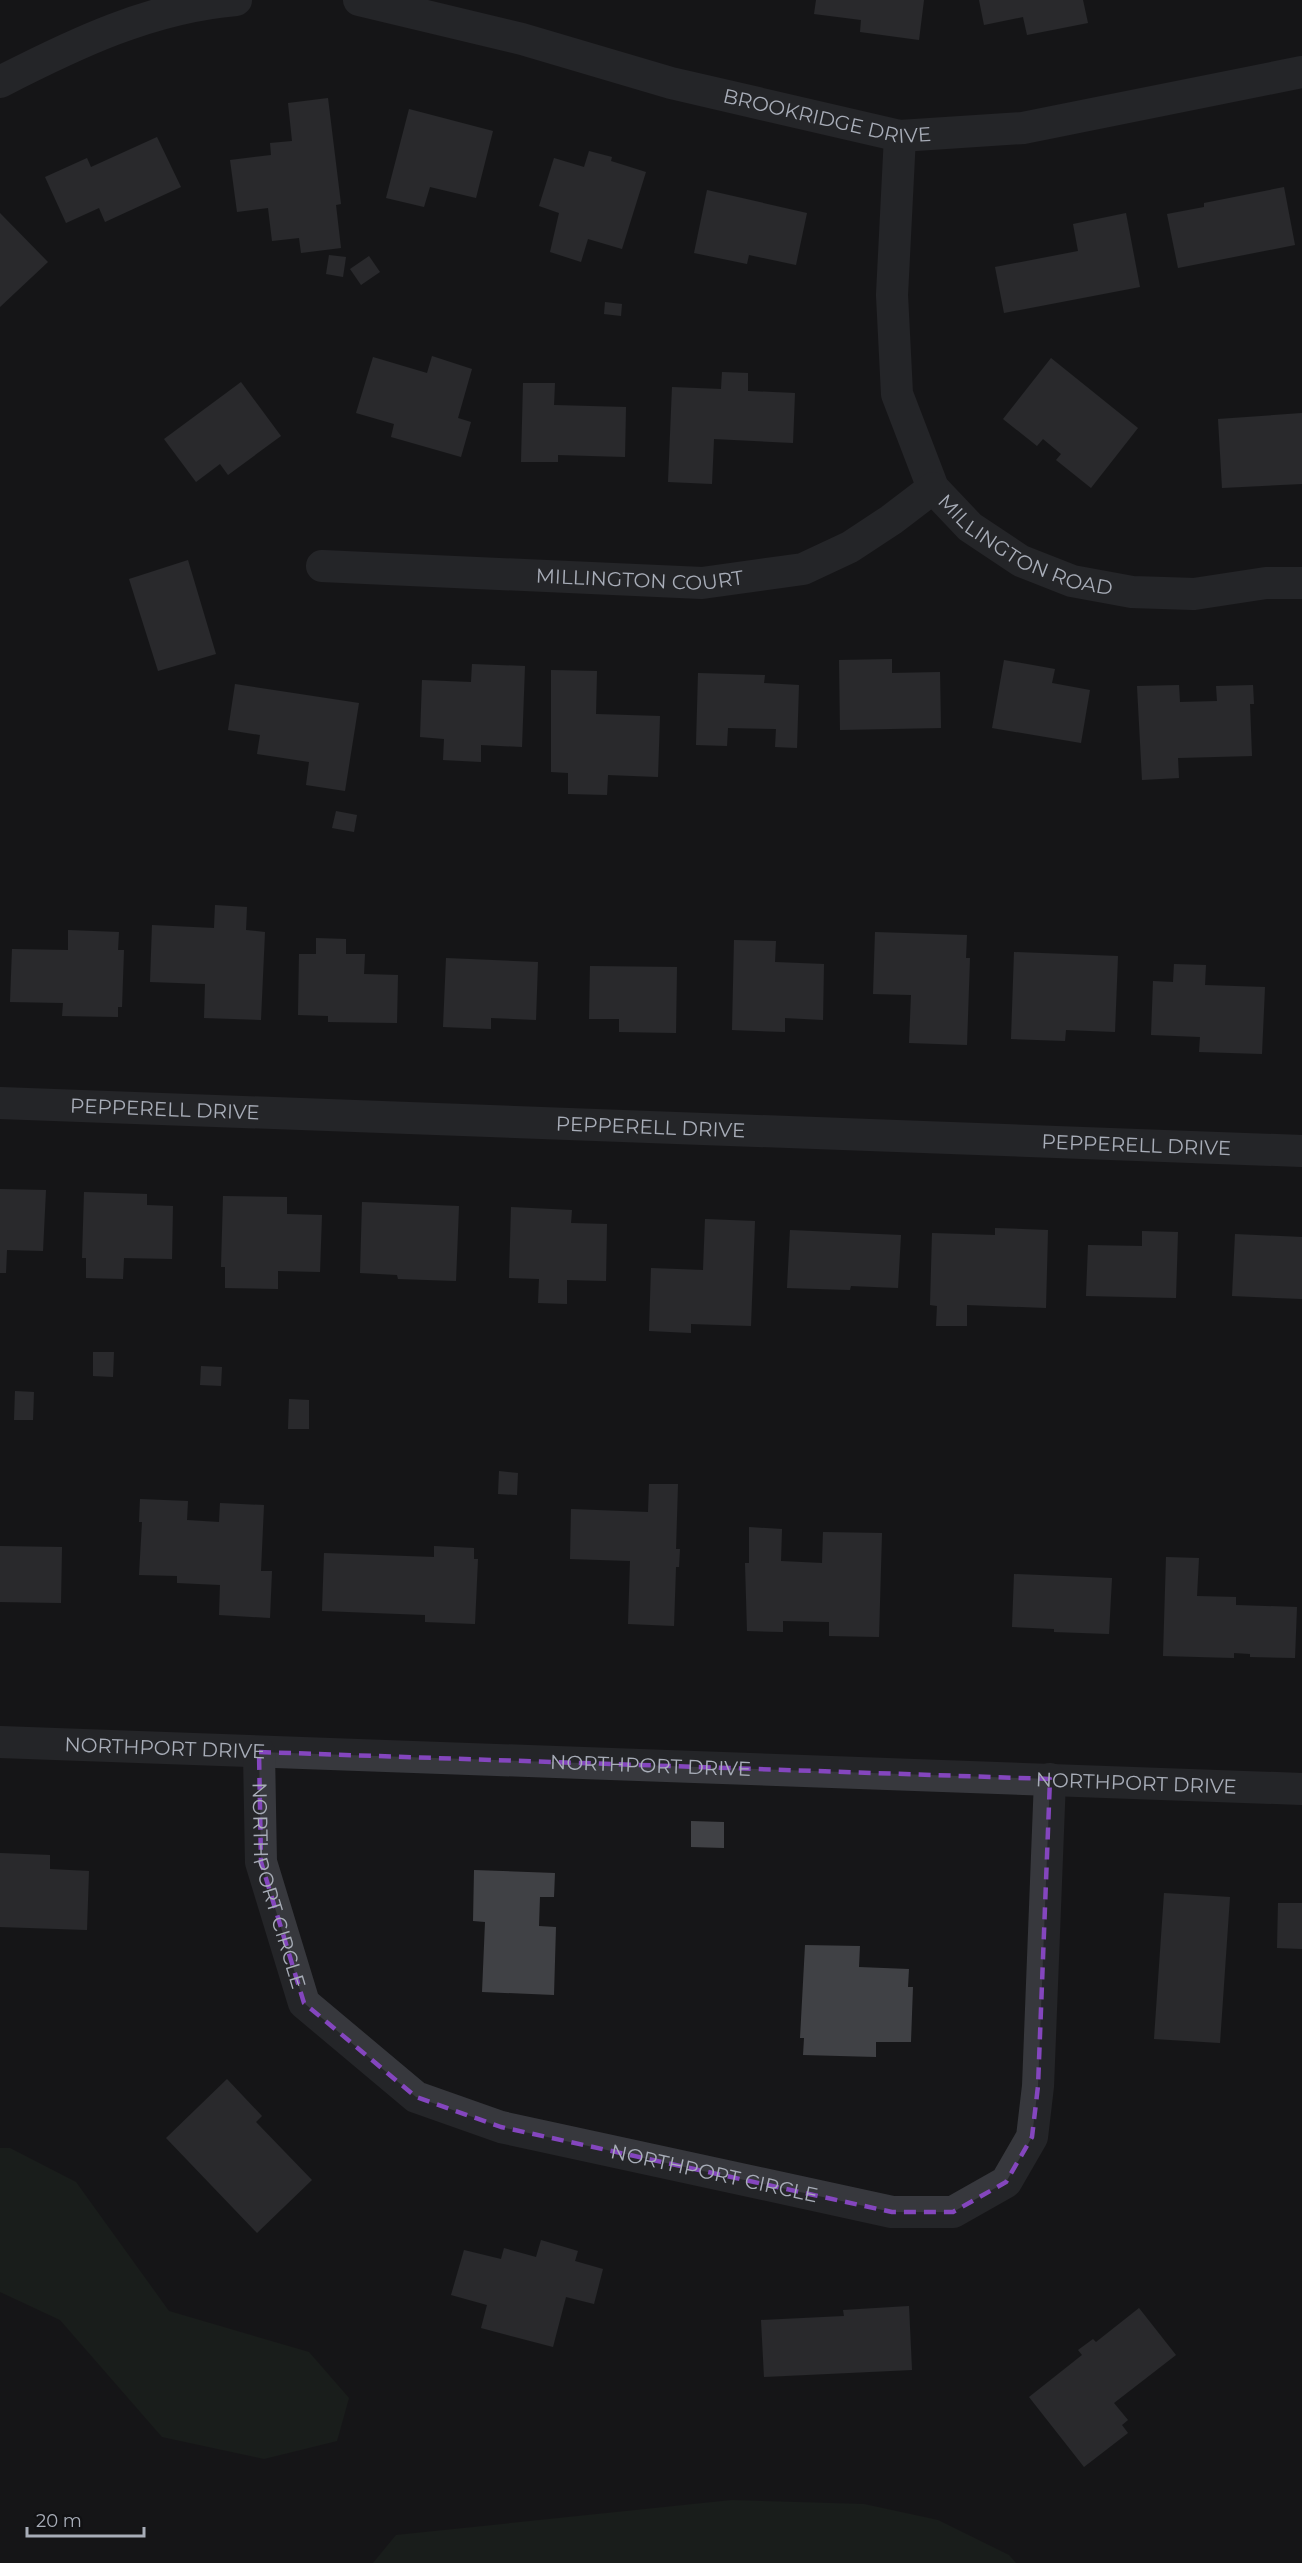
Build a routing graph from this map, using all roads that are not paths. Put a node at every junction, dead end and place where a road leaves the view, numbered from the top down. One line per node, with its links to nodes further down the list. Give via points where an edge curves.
1 (236, 0): 4 (street, via 167,11 114,29)
2 (359, 0): 5 (street, BROOKRIDGE DRIVE, via 522,39 670,83)
3 (1302, 72): 5 (street, BROOKRIDGE DRIVE, via 1023,128)
4 (0, 82)
5 (900, 136): 6 (street, MILLINGTON ROAD, via 892,295 897,394)
6 (933, 488): 7 (street, MILLINGTON COURT, via 850,547 803,569 702,583); 8 (street, MILLINGTON ROAD, via 970,527 1021,561 1072,581 1132,592 1194,594 1266,583)
7 (322, 566)
8 (1302, 583)
9 (0, 1103): 10 (street, PEPPERELL DRIVE)
10 (1302, 1150)
11 (0, 1742): 12 (street, NORTHPORT DRIVE)
12 (259, 1752): 13 (street, NORTHPORT DRIVE); 13 (street, NORTHPORT CIRCLE, via 261,1862 304,2002 416,2097 501,2127 892,2212 953,2212 1006,2182 1032,2137 1038,2086)
13 (1050, 1779): 14 (street, NORTHPORT DRIVE)
14 (1302, 1789)

